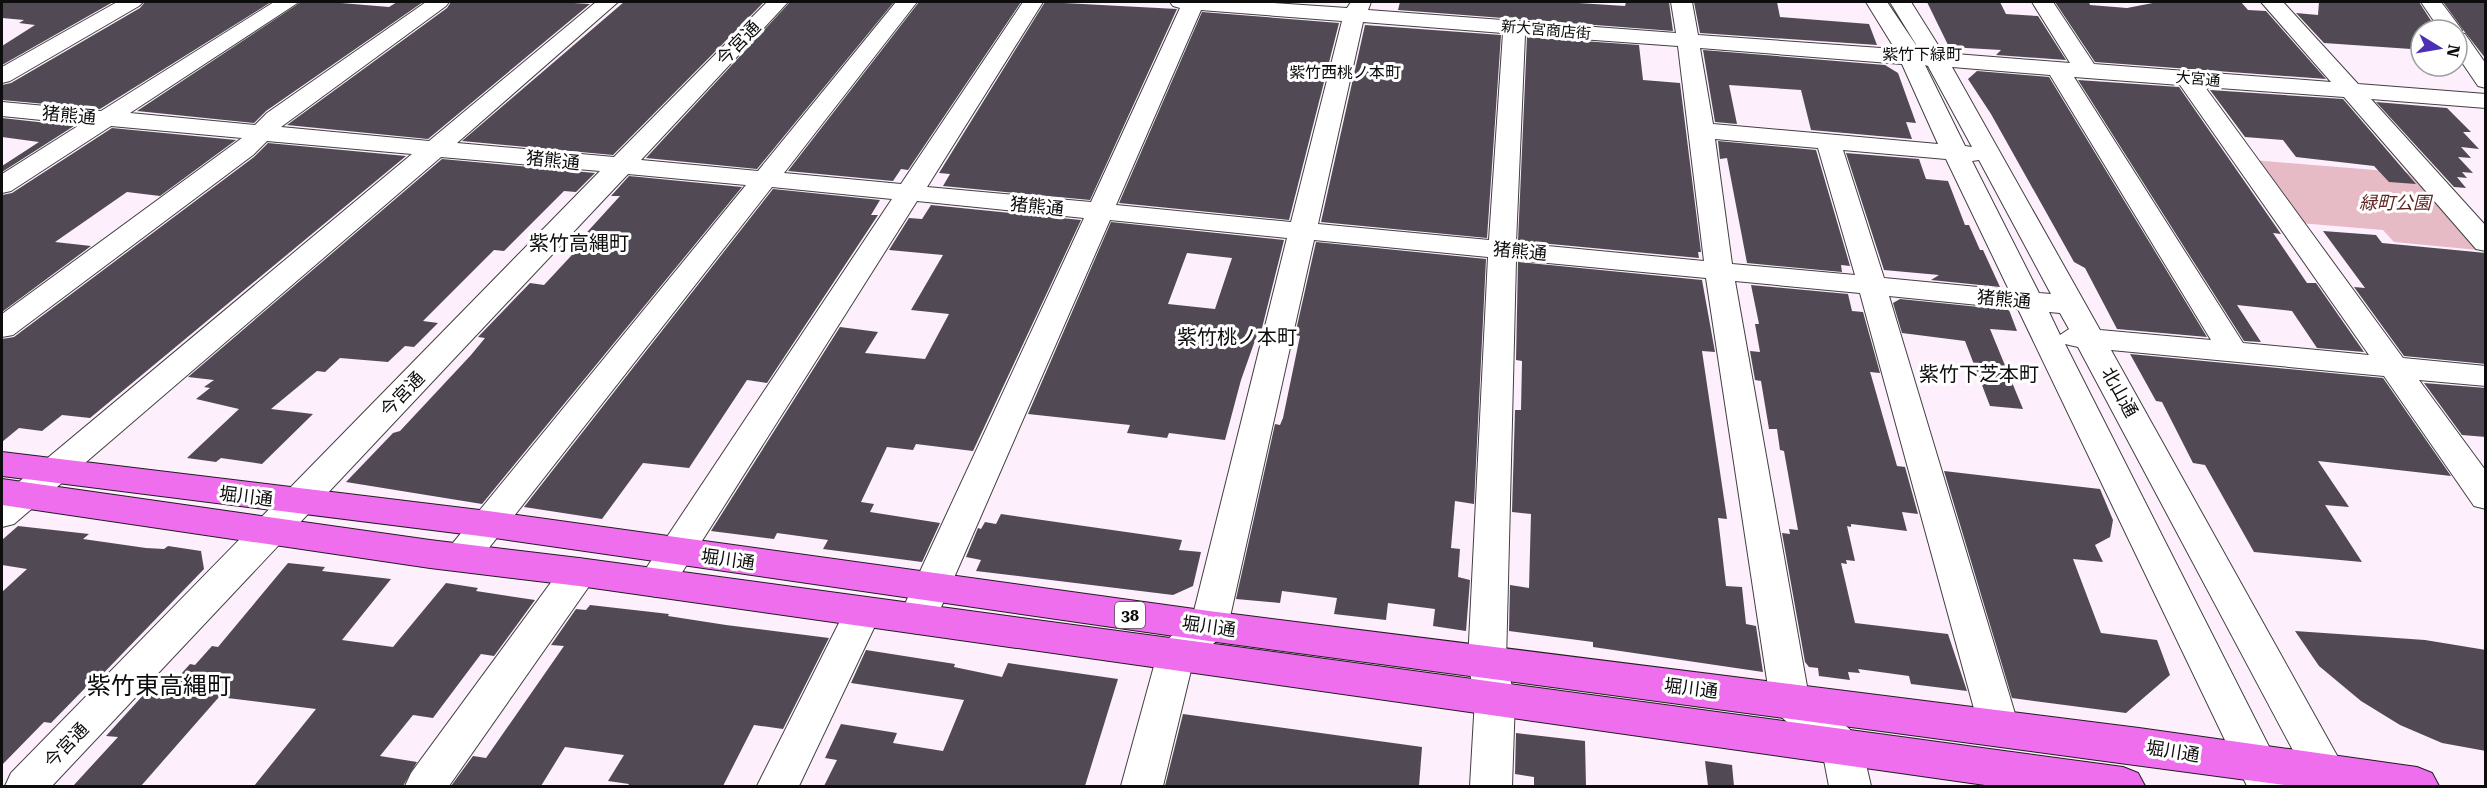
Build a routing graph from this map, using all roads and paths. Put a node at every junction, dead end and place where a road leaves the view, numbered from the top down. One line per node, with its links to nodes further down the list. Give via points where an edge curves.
1 (132, 2): 24 (street)
2 (288, 2): 30 (street)
3 (439, 2): 32 (street, via 276,118)
4 (608, 2): 34 (street, via 447,136)
5 (778, 2): 37 (street, 今宮通)
6 (907, 2): 38 (street)
7 (1033, 2): 40 (street)
8 (1180, 2): 9 (street, 新大宮商店街)
9 (1194, 2): 16 (street, 新大宮商店街); 41 (street)
10 (1682, 2): 19 (street)
11 (1877, 2): 21 (street, 北山通)
12 (1900, 2): 21 (street, 北山通)
13 (2043, 2): 23 (street)
14 (2272, 2): 27 (street)
15 (2431, 2): 17 (street)
16 (1358, 8): 18 (street, 新大宮商店街); 42 (street)
17 (2442, 18)
18 (1514, 27): 19 (street, 新大宮商店街); 44 (street)
19 (1687, 41): 21 (street, 新大宮商店街); 31 (street)
20 (2469, 56): 26 (street)
21 (1924, 58): 22 (street, 大宮通); 35 (street, 北山通); 36 (street, 北山通)
22 (2057, 68): 23 (street, 大宮通); 52 (street)
23 (2086, 71): 25 (street, 大宮通)
24 (2, 76)
25 (2188, 79): 27 (street, 大宮通); 53 (street)
26 (2486, 81)
27 (2353, 91): 28 (street, 大宮通); 43 (street)
28 (2486, 101)
29 (2, 109): 30 (street, 猪熊通)
30 (107, 118): 32 (street, 猪熊通); 39 (street)
31 (1702, 130): 33 (street); 45 (street)
32 (261, 133): 34 (street, 猪熊通); 49 (street, via 236,156)
33 (1828, 141): 35 (street); 46 (street)
34 (437, 149): 37 (street, 猪熊通); 58 (street)
35 (1956, 152): 36 (street); 47 (street, 北山通)
36 (1990, 155): 48 (street, 北山通)
37 (620, 167): 38 (street, 猪熊通); 60 (street, 今宮通)
38 (766, 179): 40 (street, 猪熊通); 61 (street)
39 (2, 185)
40 (908, 192): 41 (street, 猪熊通); 63 (street)
41 (1100, 213): 42 (street, 猪熊通); 65 (street)
42 (1304, 231): 44 (street, 猪熊通); 67 (street)
43 (2486, 243)
44 (1502, 250): 45 (street, 猪熊通); 69 (street)
45 (1719, 270): 46 (street, 猪熊通); 70 (street)
46 (1872, 286): 47 (street, 猪熊通); 71 (street)
47 (2029, 301): 48 (street, 猪熊通); 50 (street, 北山通)
48 (2071, 304): 51 (street, 北山通)
49 (2, 328)
50 (2045, 334): 51 (street, 猪熊通); 55 (street, 北山通)
51 (2090, 338): 52 (street, 猪熊通); 56 (street, 北山通)
52 (2233, 352): 53 (street, 猪熊通)
53 (2393, 367): 54 (street, 猪熊通); 59 (street)
54 (2486, 376)
55 (2093, 430): 56 (street); 73 (street, 北山通)
56 (2143, 435): 74 (street, 北山通)
57 (2, 464): 58 (main road, 堀川通 / 38)
58 (20, 493): 60 (main road, 堀川通 / 38)
59 (2486, 497)
60 (285, 516): 61 (main road, 堀川通 / 38); 62 (main road, 堀川通 / 38); 75 (street, 今宮通)
61 (488, 524): 62 (street); 63 (main road, 堀川通 / 38)
62 (461, 558): 64 (main road, 堀川通 / 38)
63 (666, 567): 64 (main road, 堀川通 / 38); 65 (main road, 堀川通 / 38); 66 (main road, 堀川通 / 38)
64 (579, 572): 76 (street)
65 (925, 603): 66 (main road, 堀川通 / 38); 67 (main road, 堀川通 / 38); 68 (main road, 堀川通 / 38)
66 (863, 611): 77 (street)
67 (1209, 626): 68 (street); 69 (main road, 堀川通 / 38)
68 (1176, 655): 69 (main road, 堀川通 / 38); 78 (street)
69 (1491, 681): 70 (main road, 堀川通 / 38); 72 (main road, 堀川通 / 38); 79 (street)
70 (1790, 700): 71 (main road, 堀川通 / 38); 72 (street)
71 (1998, 728): 73 (main road, 堀川通 / 38)
72 (1842, 747): 80 (street); 81 (main road, 堀川通 / 38)
73 (2263, 776): 74 (main road, 堀川通 / 38)
74 (2330, 780): 82 (main road, 堀川通 / 38)
75 (26, 786)
76 (426, 786)
77 (778, 786)
78 (1142, 786)
79 (1491, 786)
80 (1850, 786)
81 (2123, 786)
82 (2417, 786)

